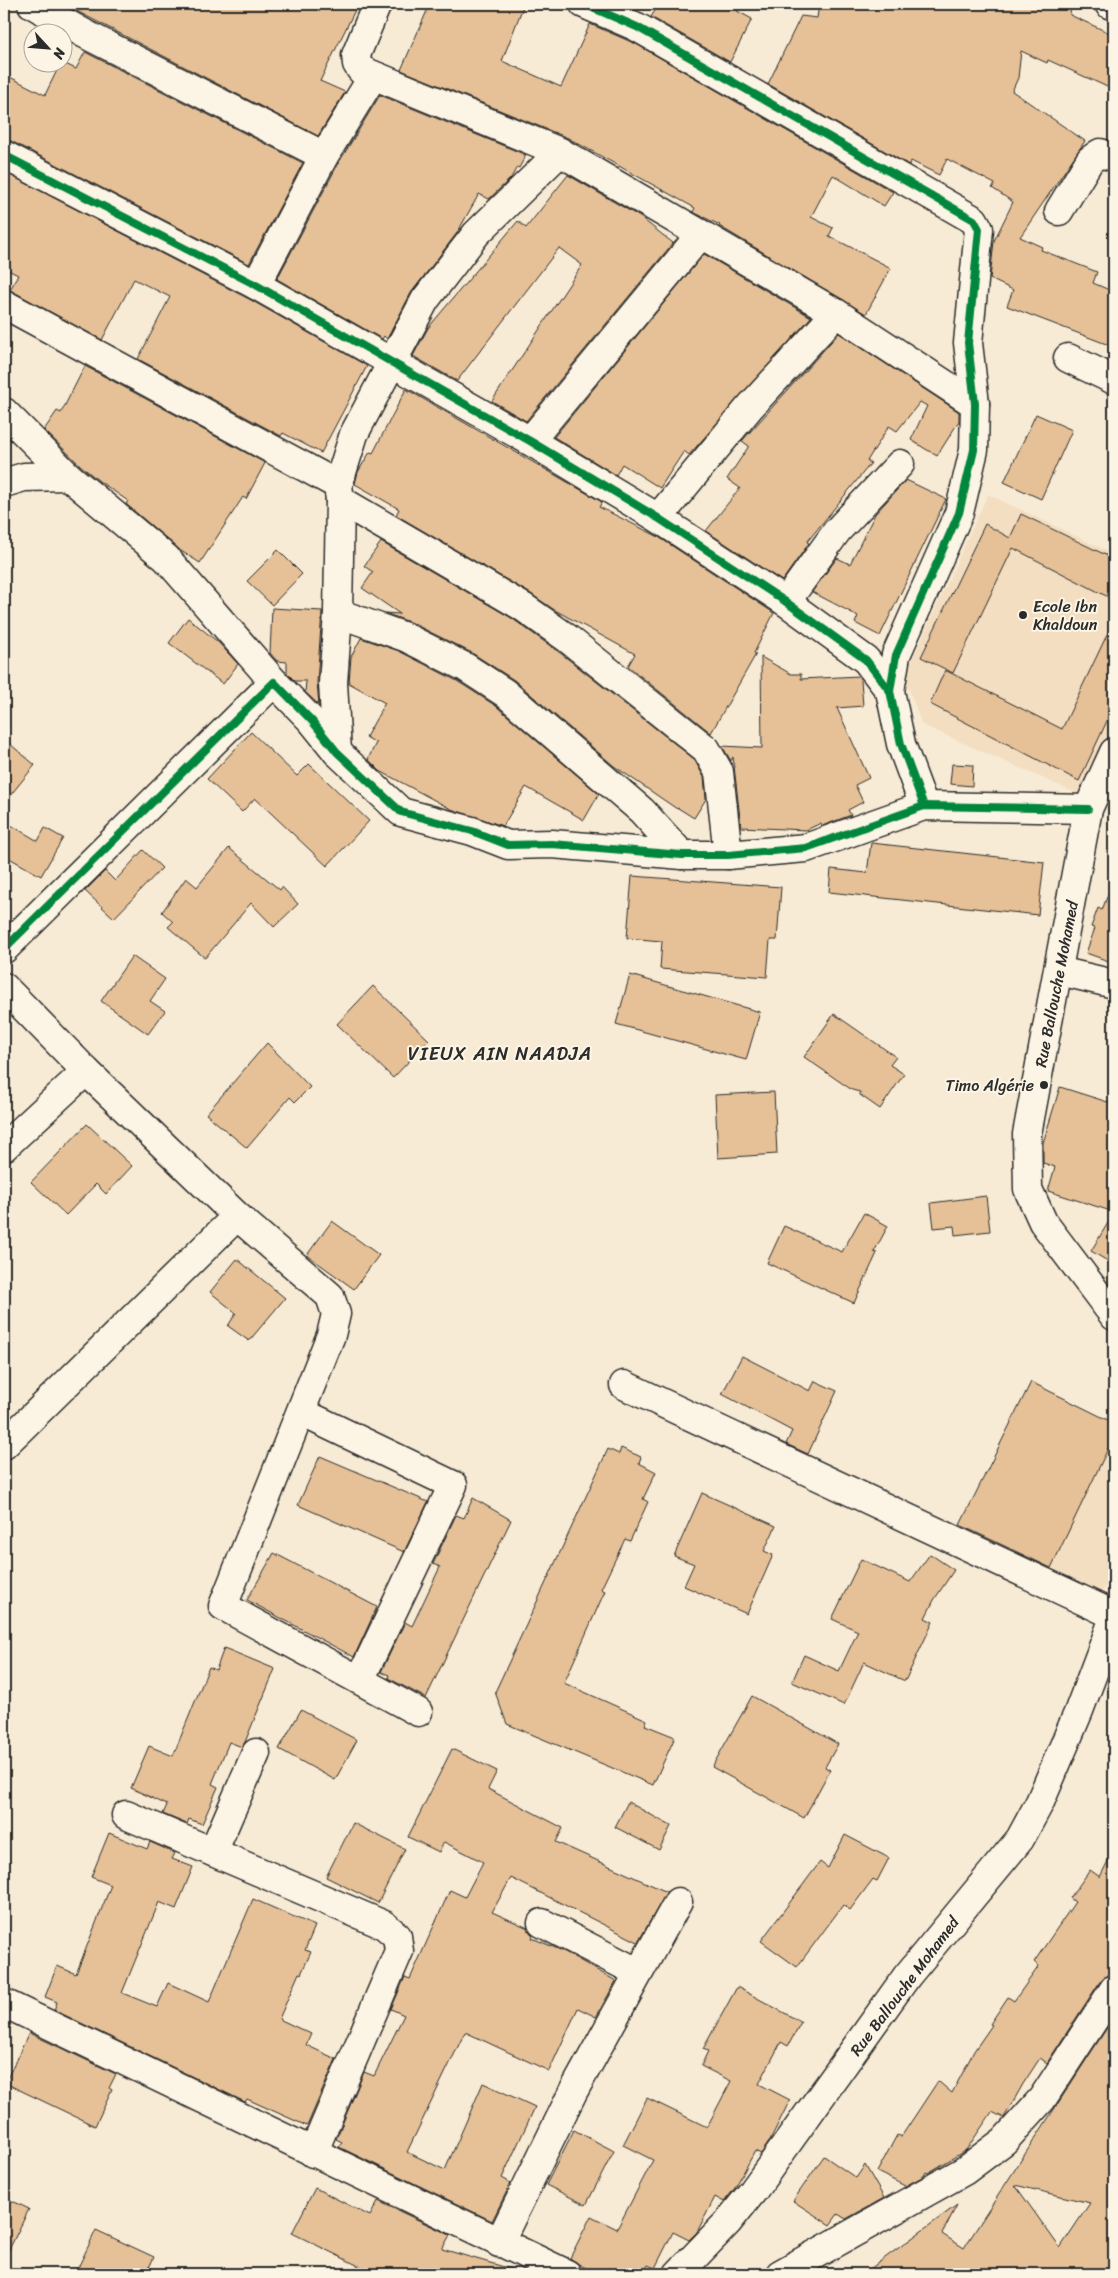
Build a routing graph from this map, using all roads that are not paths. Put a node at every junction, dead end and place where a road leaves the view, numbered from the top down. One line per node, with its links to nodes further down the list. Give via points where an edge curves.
1 (32, 4): 9 (street)
2 (376, 4): 6 (street, via 356,55 361,70)
3 (584, 4): 19 (street, via 637,27 974,220 979,229 968,343)
4 (1109, 4): 5 (street)
5 (1114, 6)
6 (373, 76): 7 (street); 9 (street)
7 (560, 152): 12 (street); 17 (street, via 476,234 425,300)
8 (4, 155): 13 (street)
9 (324, 156): 13 (street)
10 (1114, 157): 11 (street, via 1100,153 1090,160)
11 (1059, 211)
12 (701, 234): 15 (street); 21 (street)
13 (256, 285): 17 (street)
14 (4, 304): 25 (street)
15 (836, 312): 19 (street); 26 (street, via 749,408)
16 (1068, 358): 18 (street)
17 (390, 362): 21 (street); 25 (street, via 354,434)
18 (1114, 380)
19 (975, 404): 30 (street, via 974,450 959,513 896,655)
20 (4, 412): 23 (street)
21 (530, 441): 26 (street)
22 (900, 464): 27 (street, via 837,531)
23 (68, 476): 24 (street, via 24,477); 29 (street, via 166,558)
24 (4, 483)
25 (339, 492): 28 (street); 36 (street, via 523,607 567,638 706,750 719,772)
26 (658, 518): 27 (street)
27 (786, 602): 30 (street, via 866,660)
28 (338, 613): 31 (street, via 333,684); 35 (street, via 405,637 465,667 505,693 642,811)
29 (274, 682): 31 (street); 37 (street)
30 (890, 691): 33 (street, via 901,744)
31 (337, 752): 35 (street, via 401,812 472,831 508,845 552,844)
32 (1112, 763): 34 (street, Rue Ballouche Mohamed)
33 (924, 806): 34 (street); 36 (street, via 806,848)
34 (1088, 809): 38 (street, Rue Ballouche Mohamed)
35 (682, 855): 36 (street)
36 (728, 855)
37 (4, 949)
38 (1059, 970): 39 (street); 44 (street, Rue Ballouche Mohamed, via 1027,1134 1028,1190 1043,1222)
39 (1114, 984)
40 (4, 987): 41 (street)
41 (86, 1071): 42 (street); 43 (street)
42 (4, 1146)
43 (237, 1216): 46 (street, via 330,1296 336,1314); 47 (street)
44 (1114, 1316)
45 (624, 1385): 48 (street)
46 (305, 1401): 49 (street, via 223,1606); 49 (street, via 453,1485)
47 (4, 1445)
48 (1114, 1617): 62 (street, Rue Ballouche Mohamed, via 1078,1713 1040,1802 1020,1839 907,1976 753,2192)
49 (360, 1680): 50 (street)
50 (418, 1712)
51 (256, 1753): 53 (street)
52 (126, 1815): 53 (street)
53 (214, 1852): 59 (street, via 384,1925 397,1936 399,1951)
54 (678, 1902): 56 (street)
55 (542, 1923): 56 (street)
56 (637, 1972): 60 (street, via 572,2092)
57 (1114, 1989): 63 (street, via 1042,2099 1004,2141 964,2171)
58 (4, 2003): 59 (street)
59 (314, 2153): 60 (street)
60 (499, 2243): 61 (street)
61 (567, 2274)
62 (678, 2274)
63 (780, 2274)

